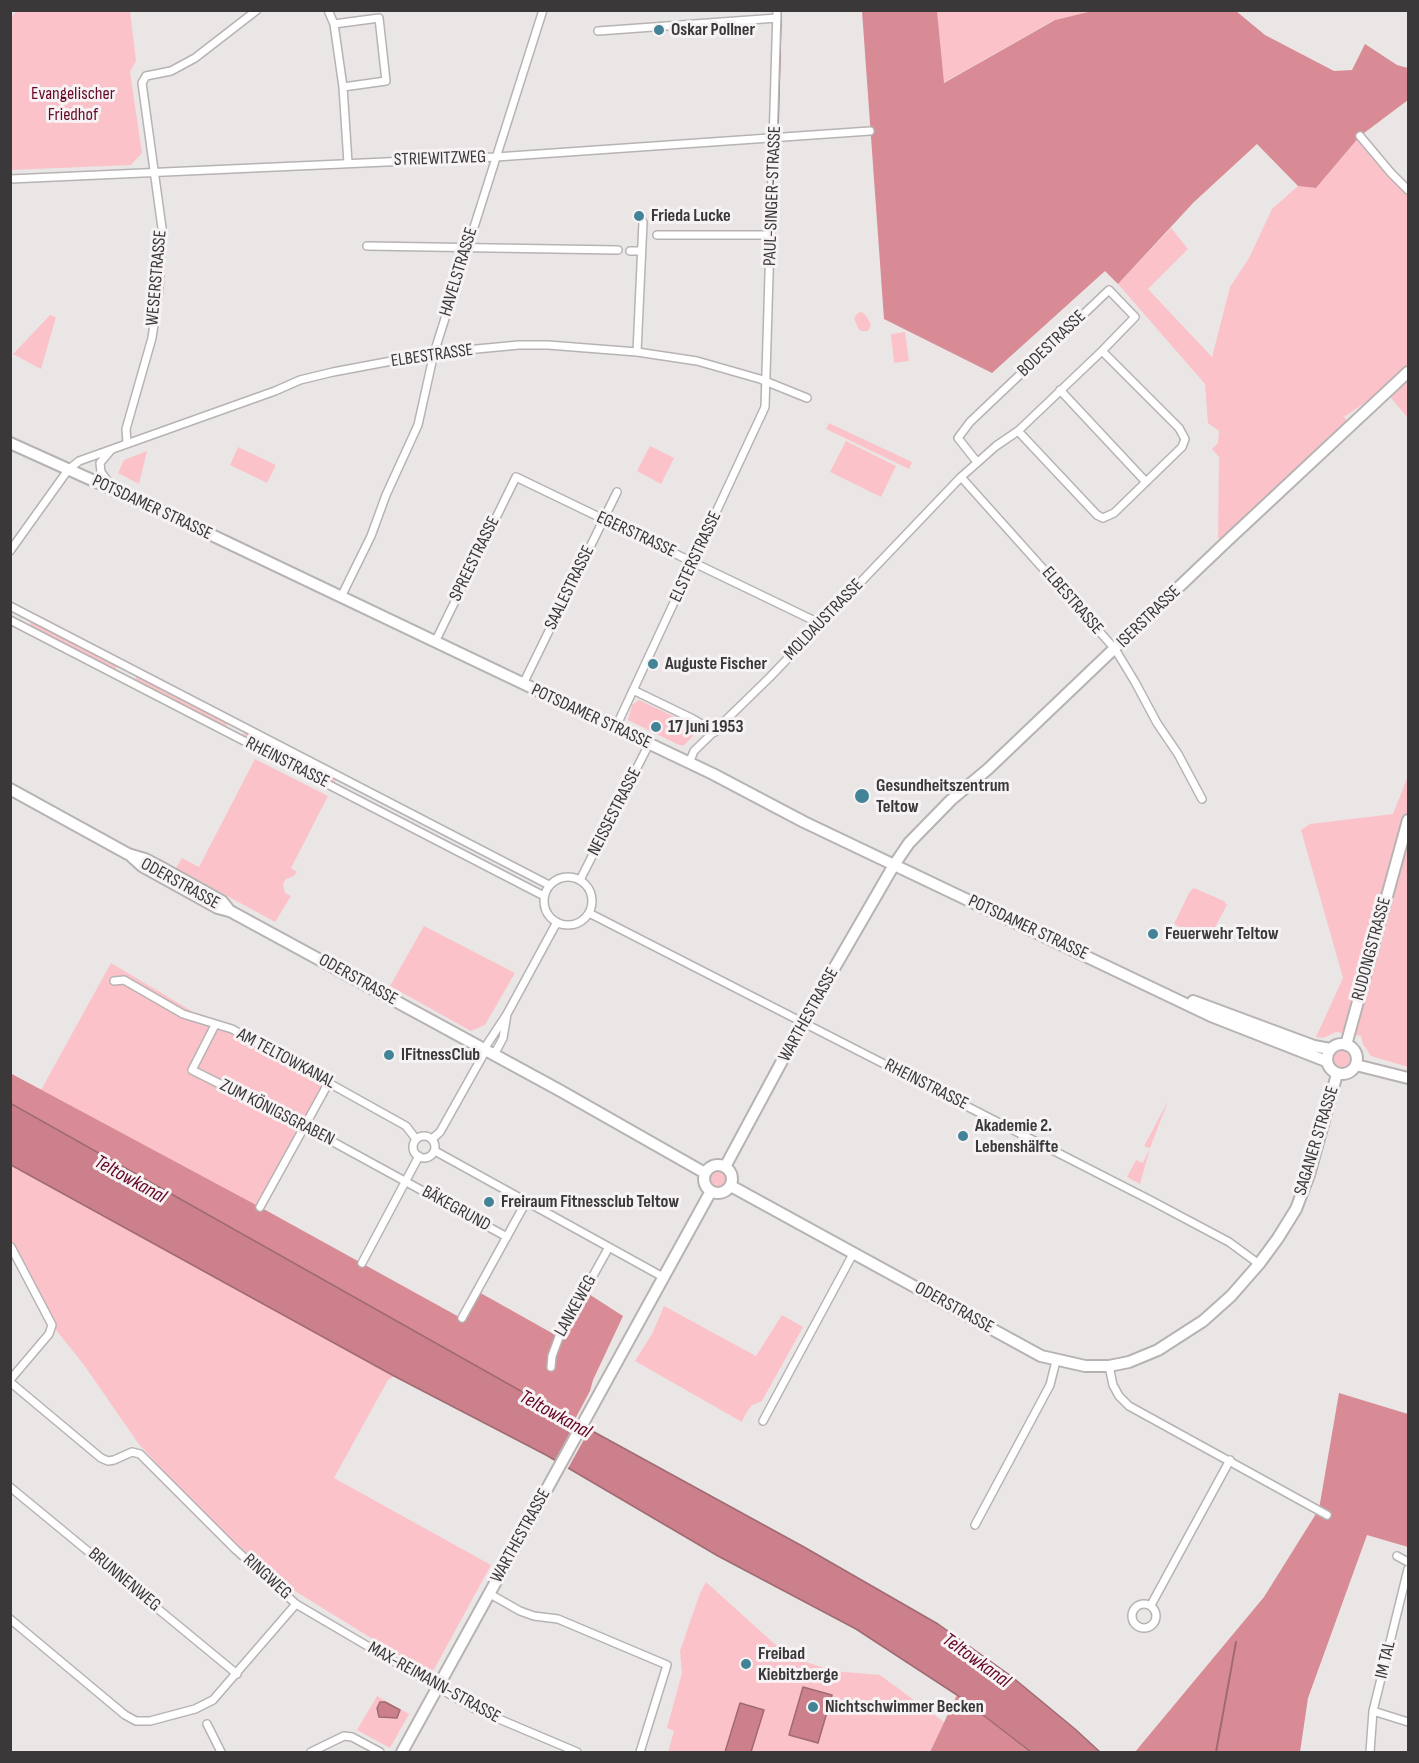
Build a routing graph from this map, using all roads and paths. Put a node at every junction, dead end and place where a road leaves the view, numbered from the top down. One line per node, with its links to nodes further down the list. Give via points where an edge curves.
1 (257, 10): 13 (street, WESERSTRASSE, via 195,58 171,71 146,75 142,82)
2 (328, 10): 5 (street)
3 (543, 10): 11 (street, HAVELSTRASSE)
4 (777, 14): 6 (street); 10 (street, PAUL-SINGER-STRASSE)
5 (334, 24): 7 (street); 7 (street, via 379,18 386,81)
6 (598, 31)
7 (343, 87): 12 (street)
8 (870, 131): 10 (street, STRIEWITZWEG)
9 (1360, 136): 15 (street)
10 (774, 138): 11 (street, STRIEWITZWEG); 18 (street, PAUL-SINGER-STRASSE)
11 (496, 157): 12 (street, STRIEWITZWEG); 20 (street, HAVELSTRASSE)
12 (348, 163): 13 (street, STRIEWITZWEG)
13 (154, 172): 14 (street, STRIEWITZWEG); 33 (street, WESERSTRASSE, via 162,228 159,289 152,338 126,429)
14 (10, 179)
15 (1408, 189)
16 (643, 222): 23 (street)
17 (657, 235): 18 (street)
18 (771, 236): 28 (street, PAUL-SINGER-STRASSE)
19 (367, 246): 20 (street)
20 (467, 247): 21 (street); 26 (street, HAVELSTRASSE)
21 (618, 250)
22 (630, 250): 23 (street)
23 (641, 251): 25 (street)
24 (1102, 351): 29 (street, BODESTRASSE); 35 (street, BODESTRASSE, via 1135,317 1109,290 970,422 958,438); 39 (street, via 1179,428 1185,439)
25 (637, 352): 26 (street, ELBESTRASSE, via 519,345); 28 (street, ELBESTRASSE, via 698,361)
26 (434, 353): 33 (street, ELBESTRASSE, via 300,380); 45 (street, HAVELSTRASSE, via 418,425 371,536)
27 (1408, 372): 52 (street, ISERSTRASSE)
28 (766, 382): 30 (street, ELBESTRASSE); 44 (street, ELSTERSTRASSE, via 765,407)
29 (1060, 390): 31 (street, BODESTRASSE); 39 (street)
30 (807, 398)
31 (1018, 431): 35 (street, BODESTRASSE); 39 (street, via 1103,518 1114,513)
32 (10, 443): 36 (street, POTSDAMER STRASSE)
33 (127, 443): 34 (street, ELBESTRASSE)
34 (114, 448): 36 (street, ELBESTRASSE, via 79,461); 40 (street, via 100,464)
35 (977, 462): 38 (street, BODESTRASSE)
36 (68, 470): 40 (street, POTSDAMER STRASSE); 43 (street)
37 (516, 477): 42 (street, EGERSTRASSE); 51 (street, SPREESTRASSE)
38 (961, 477): 49 (street, MOLDAUSTRASSE); 52 (street, ELBESTRASSE)
39 (1146, 482)
40 (114, 490): 45 (street, POTSDAMER STRASSE)
41 (617, 492): 42 (street, SAALESTRASSE)
42 (603, 520): 44 (street, EGERSTRASSE); 55 (street, SAALESTRASSE)
43 (10, 551)
44 (694, 562): 49 (street, EGERSTRASSE); 56 (street, ELSTERSTRASSE)
45 (340, 597): 51 (street, POTSDAMER STRASSE)
46 (10, 606): 47 (street, RHEINSTRASSE)
47 (31, 616): 50 (street); 53 (street, RHEINSTRASSE)
48 (10, 620): 50 (street, RHEINSTRASSE)
49 (821, 624): 59 (street, MOLDAUSTRASSE)
50 (25, 627): 54 (street, RHEINSTRASSE)
51 (435, 642): 55 (street, POTSDAMER STRASSE)
52 (1115, 650): 66 (street, ELBESTRASSE); 70 (street, ISERSTRASSE, via 951,800 909,843)
53 (130, 667): 54 (street); 57 (street, RHEINSTRASSE)
54 (124, 679): 60 (street, RHEINSTRASSE)
55 (523, 684): 58 (street, POTSDAMER STRASSE)
56 (633, 690): 58 (street, ELSTERSTRASSE); 59 (street)
57 (238, 723): 60 (street, RHEINSTRASSE); 63 (street, RHEINSTRASSE)
58 (615, 729): 61 (street, POTSDAMER STRASSE)
59 (715, 732): 62 (street, MOLDAUSTRASSE, via 694,751)
60 (232, 735): 65 (street, RHEINSTRASSE)
61 (649, 744): 62 (street, POTSDAMER STRASSE); 71 (street, NEISSESTRASSE)
62 (689, 763): 70 (street, POTSDAMER STRASSE)
63 (349, 781): 65 (street, RHEINSTRASSE); 68 (street, RHEINSTRASSE)
64 (10, 789): 83 (street, ODERSTRASSE, via 222,901 230,911)
65 (343, 792): 69 (street, RHEINSTRASSE)
66 (1202, 799)
67 (1408, 820): 81 (street, RUDONGSTRASSE)
68 (459, 838): 69 (street); 72 (street, RHEINSTRASSE)
69 (453, 849): 73 (street, RHEINSTRASSE)
70 (894, 865): 77 (street, POTSDAMER STRASSE); 79 (street, WARTHESTRASSE)
71 (580, 880): 72 (street, via 568,876); 74 (street, via 592,897)
72 (549, 885): 73 (street)
73 (544, 896): 75 (street, via 548,914)
74 (588, 913): 75 (street, via 575,924); 79 (street, RHEINSTRASSE)
75 (557, 922): 78 (street)
76 (114, 981): 80 (street, AM TELTOWKANAL, via 124,980 183,1014)
77 (1170, 995): 82 (street, POTSDAMER STRASSE); 84 (street, POTSDAMER STRASSE, via 1219,1019)
78 (507, 1014): 83 (street); 83 (street, via 503,1038)
79 (803, 1022): 94 (street, WARTHESTRASSE); 106 (street, RHEINSTRASSE, via 1229,1242)
80 (215, 1025): 88 (street, AM TELTOWKANAL, via 232,1029); 89 (street, ZUM KÖNIGSGRABEN, via 192,1070)
81 (1346, 1044): 82 (street); 85 (street, via 1356,1054)
82 (1330, 1049): 84 (street)
83 (488, 1051): 91 (street); 95 (street, ODERSTRASSE)
84 (1326, 1061): 86 (street, POTSDAMER STRASSE)
85 (1356, 1065): 86 (street, via 1348,1073); 87 (street)
86 (1337, 1074): 106 (street, SAGANER STRASSE, via 1296,1209)
87 (1408, 1078)
88 (328, 1082): 89 (street); 90 (street, AM TELTOWKANAL, via 406,1126)
89 (304, 1126): 96 (street, ZUM KÖNIGSGRABEN); 100 (street)
90 (416, 1139): 91 (street); 93 (street, via 413,1148)
91 (432, 1139): 92 (street)
92 (435, 1151): 93 (street, via 429,1157); 99 (street)
93 (419, 1156): 96 (street)
94 (725, 1167): 95 (street, via 712,1166); 97 (street, via 732,1178)
95 (705, 1173): 98 (street, via 705,1185)
96 (405, 1180): 101 (street, BÄKEGRUND); 105 (street)
97 (730, 1186): 98 (street, via 724,1192); 104 (street, ODERSTRASSE)
98 (711, 1191): 107 (street)
99 (526, 1202): 101 (street, BÄKEGRUND); 103 (street)
100 (260, 1207)
101 (507, 1237): 108 (street, BÄKEGRUND)
102 (11, 1247): 112 (street, via 52,1324 50,1334)
103 (609, 1247): 107 (street); 111 (street, LANKEWEG, via 559,1337)
104 (853, 1254): 109 (street, ODERSTRASSE); 113 (street)
105 (362, 1263)
106 (1258, 1264): 110 (street, SAGANER STRASSE, via 1231,1296 1194,1327 1158,1350)
107 (663, 1277): 121 (street, WARTHESTRASSE)
108 (462, 1318)
109 (1056, 1361): 110 (street, ODERSTRASSE); 117 (street, via 1050,1385)
110 (1109, 1366): 114 (street, via 1113,1385 1130,1406)
111 (551, 1368)
112 (10, 1381): 122 (street, RINGWEG, via 101,1458 114,1460 132,1452 140,1454)
113 (763, 1421)
114 (1230, 1460): 116 (street); 123 (street)
115 (10, 1487): 125 (street, BRUNNENWEG)
116 (1327, 1515)
117 (975, 1525)
118 (1397, 1556): 119 (street)
119 (1408, 1562)
120 (1408, 1569): 127 (street, IM TAL)
121 (490, 1594): 126 (street, WARTHESTRASSE); 135 (street, via 534,1616 558,1619 667,1665)
122 (296, 1604): 125 (street, RINGWEG); 126 (street, MAX-REIMANN-STRASSE)
123 (1151, 1605)
124 (10, 1620): 125 (street, RINGWEG, via 136,1721 195,1709 213,1700)
125 (237, 1674)
126 (438, 1688): 133 (street, WARTHESTRASSE); 134 (street, MAX-REIMANN-STRASSE, via 473,1708)
127 (1373, 1712): 128 (street); 136 (street, IM TAL)
128 (1408, 1722)
129 (207, 1724): 130 (street)
130 (221, 1752)
131 (311, 1752): 132 (street, via 344,1736)
132 (380, 1752)
133 (402, 1752)
134 (577, 1752)
135 (640, 1752)
136 (1370, 1752)

